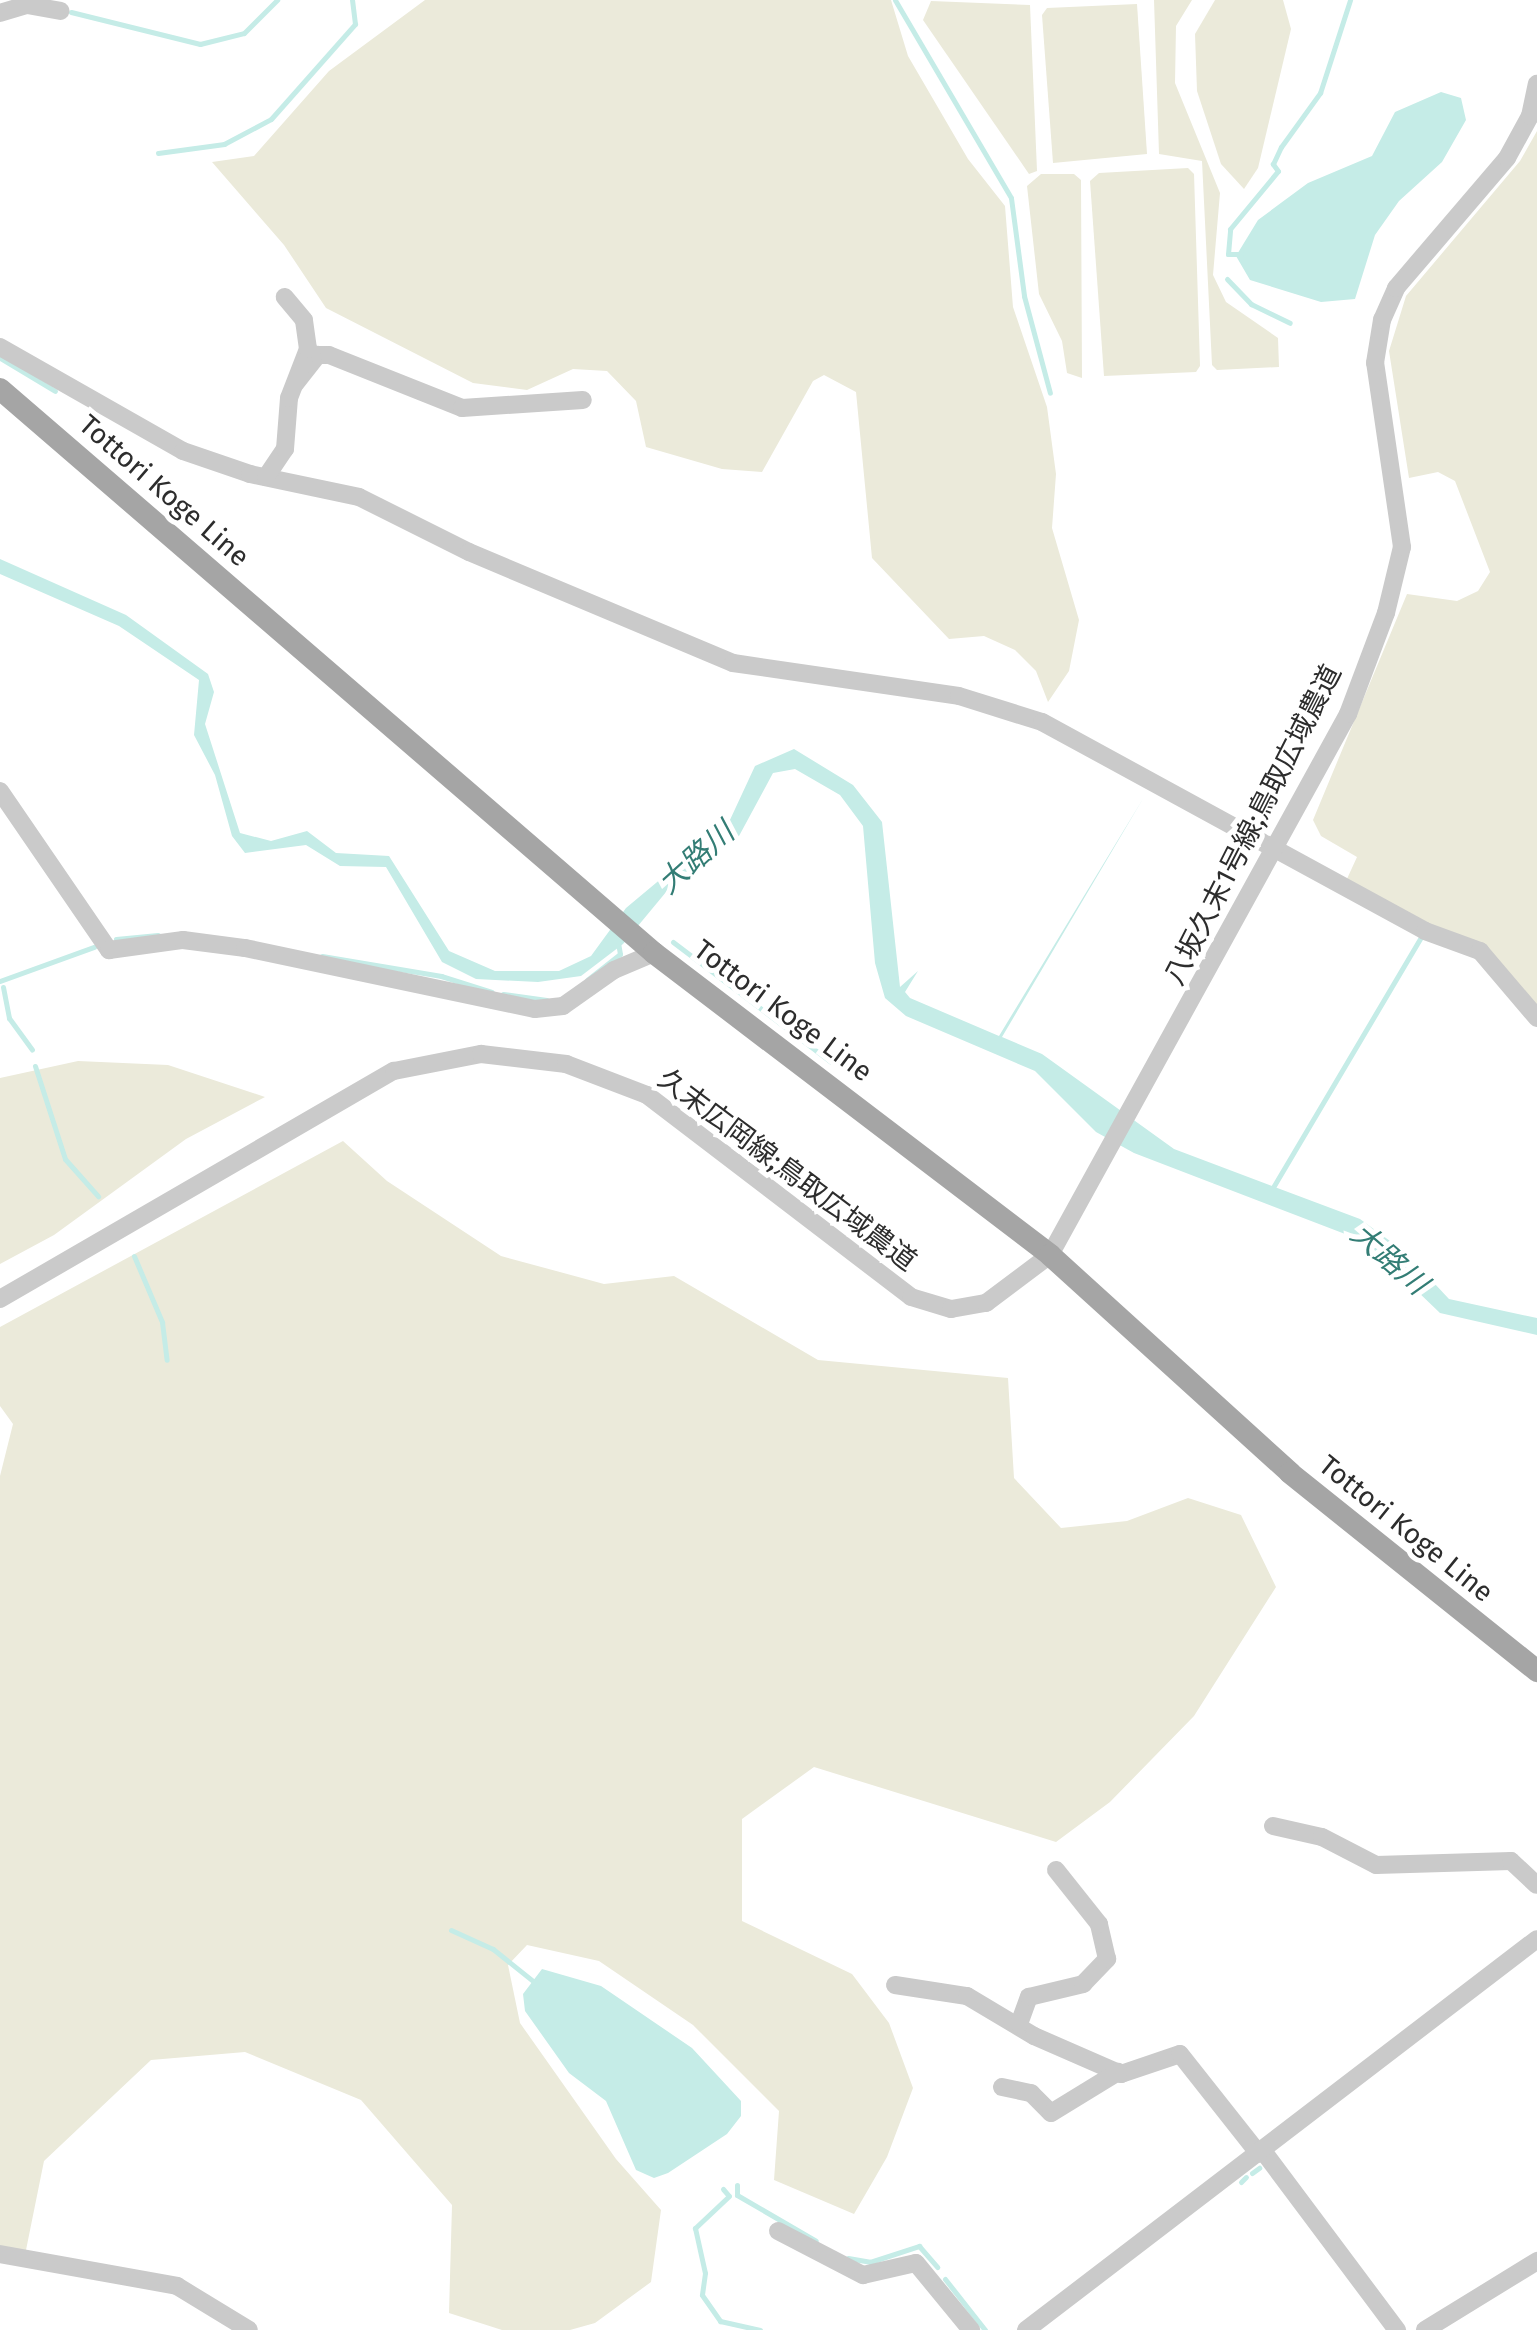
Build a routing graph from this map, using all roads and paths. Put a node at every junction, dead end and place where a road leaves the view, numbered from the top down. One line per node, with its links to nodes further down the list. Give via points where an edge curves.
1 (60, 12): 2 (street, via 27,4)
2 (0, 13)
3 (1537, 84): 11 (street, 八坂久末1号線;鳥取広域農道, via 1530,116 1508,158 1388,301 1374,363 1402,546 1386,613 1348,714)
4 (285, 297): 6 (street, via 310,334)
5 (0, 347): 9 (street, via 182,451)
6 (295, 384): 8 (street, via 318,355 329,355 462,408); 9 (street, via 285,449)
7 (0, 389): 12 (main road, Tottori Koge Line)
8 (582, 400)
9 (266, 477): 11 (street, via 358,496 468,552 732,662 1013,710)
10 (0, 791): 12 (street, via 108,950 184,940 230,946 534,1009 563,1006 614,970)
11 (1278, 848): 13 (street, via 1425,931 1480,951); 14 (street, 八坂久末1号線;鳥取広域農道)
12 (654, 953): 14 (main road, Tottori Koge Line)
13 (1537, 1018)
14 (1050, 1255): 15 (street, 久末広岡線;鳥取広域農道, via 986,1303 952,1309 911,1297 647,1095 566,1064 482,1054 394,1071); 16 (main road, Tottori Koge Line, via 1290,1473)
15 (0, 1299)
16 (1537, 1671)
17 (1273, 1826): 19 (street, via 1322,1837 1376,1865 1510,1862)
18 (1056, 1870): 22 (street, via 1098,1924 1106,1959 1076,1988 1030,1997)
19 (1537, 1885)
20 (1537, 1939): 25 (street)
21 (895, 1985): 22 (street, via 967,1996)
22 (1019, 2024): 23 (street)
23 (1118, 2072): 24 (street, via 1051,2112 1031,2093); 25 (street, via 1135,2074 1180,2054 1188,2058)
24 (1002, 2087)
25 (1261, 2152): 31 (street); 32 (street)
26 (778, 2231): 30 (street, via 864,2275 916,2263)
27 (0, 2254): 29 (street, via 176,2286)
28 (1537, 2261): 33 (street)
29 (249, 2330)
30 (972, 2330)
31 (1026, 2330)
32 (1397, 2330)
33 (1425, 2330)

